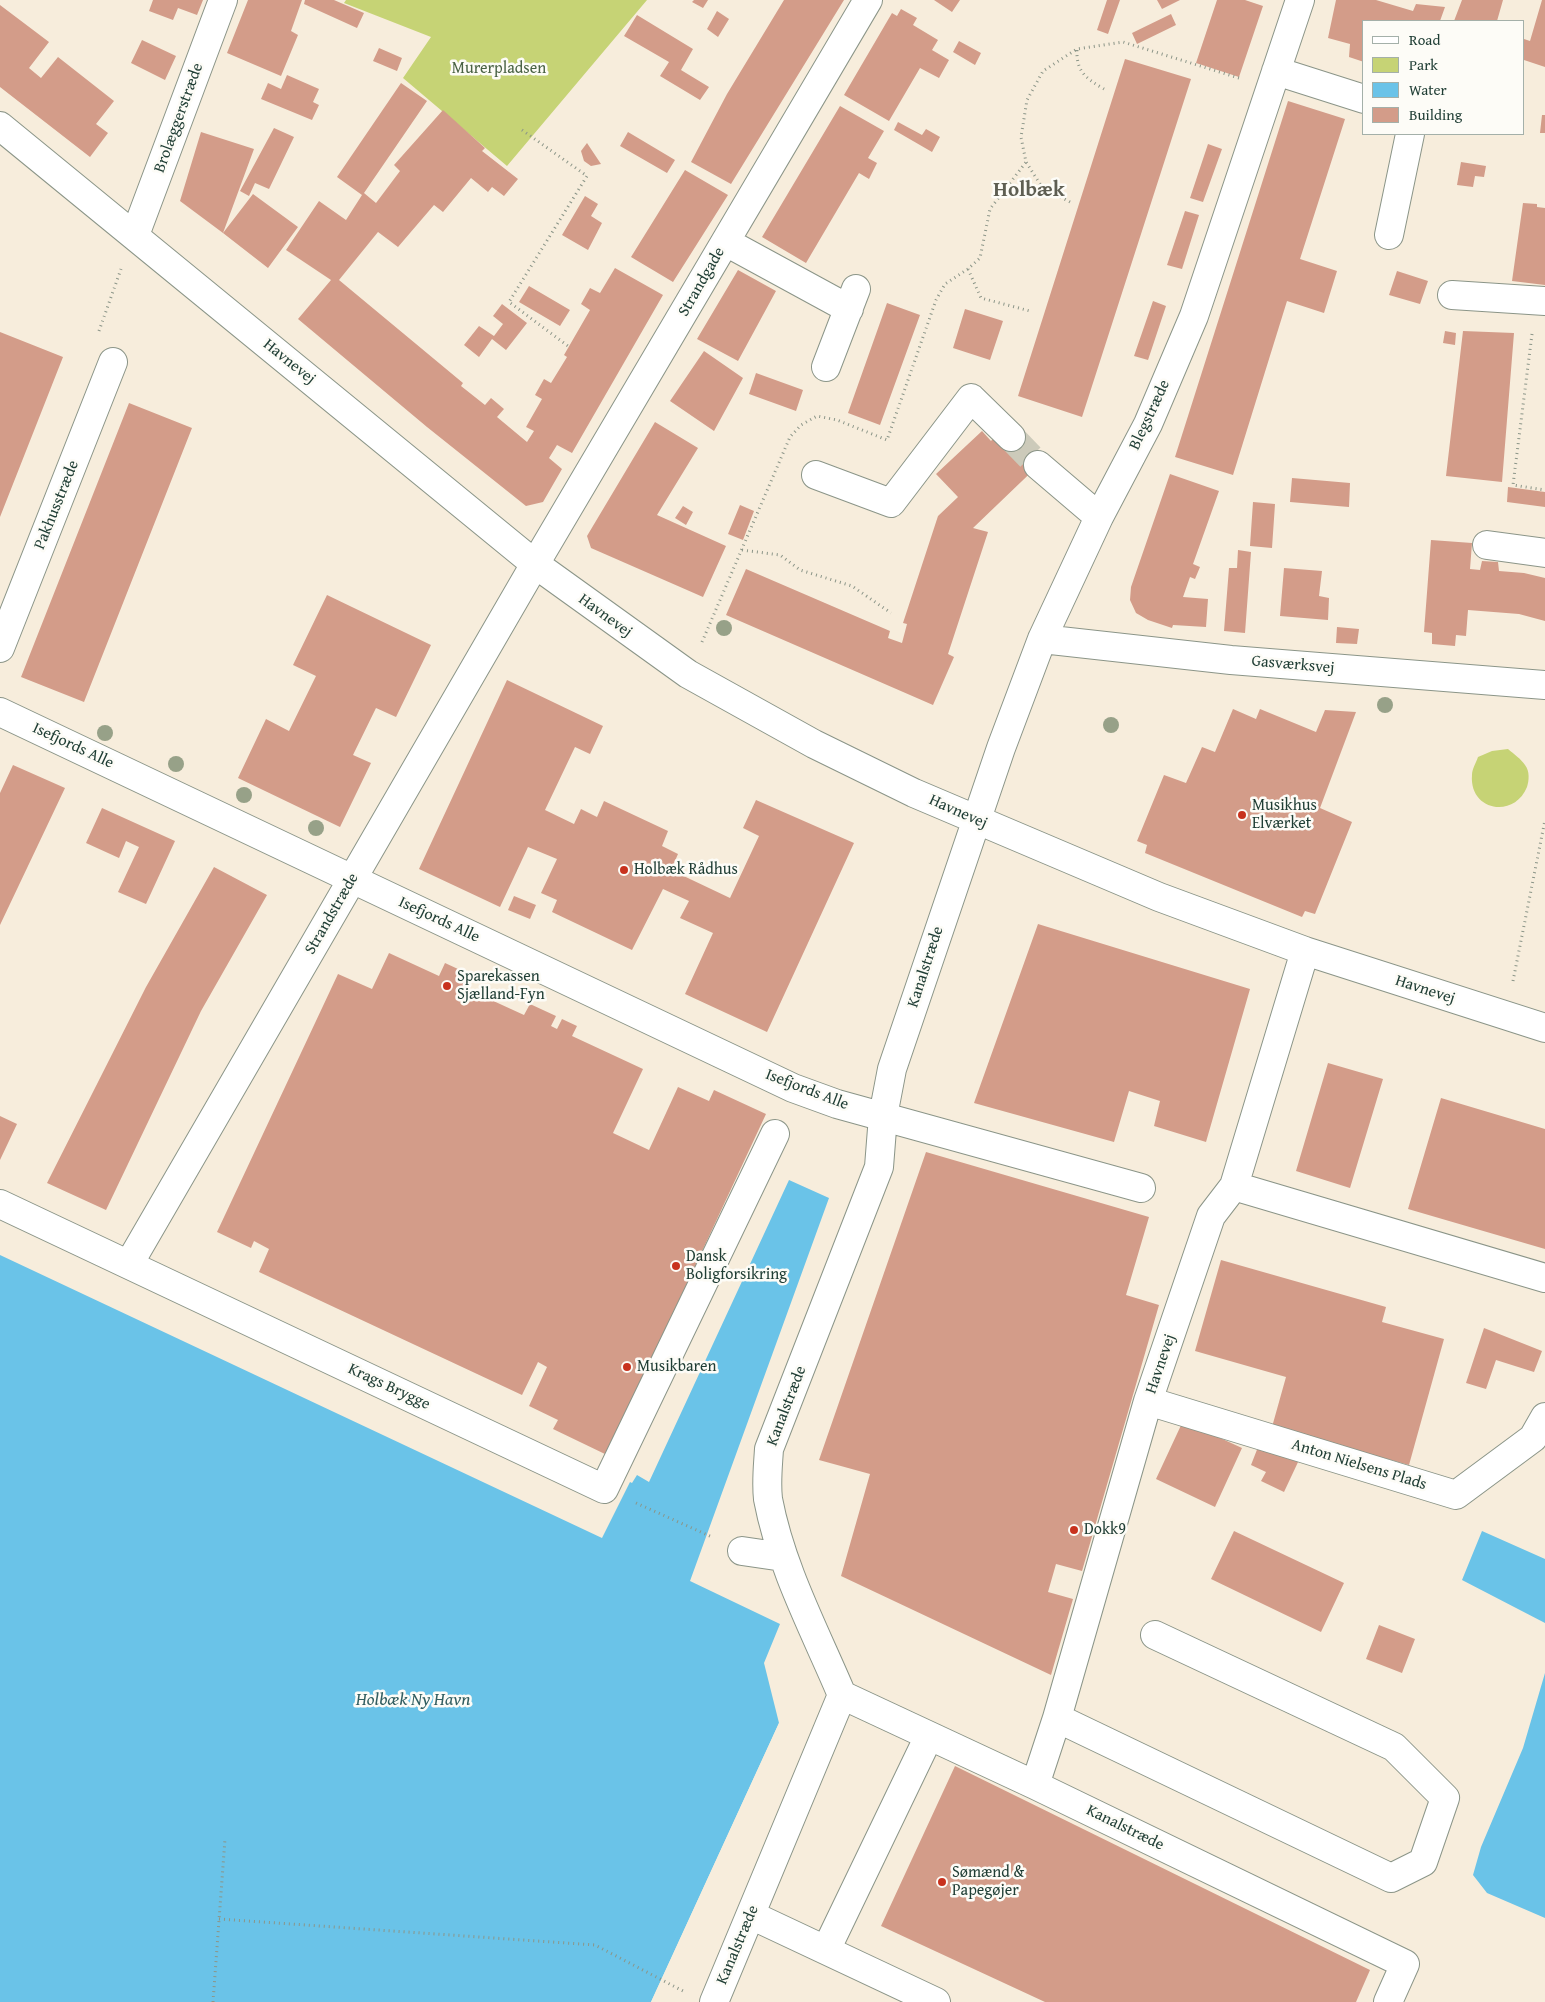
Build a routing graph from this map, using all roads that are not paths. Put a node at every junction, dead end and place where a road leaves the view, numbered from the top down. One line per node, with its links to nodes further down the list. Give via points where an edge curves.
1 (222, 0): 8 (street, Brolæggerstræde)
2 (868, 0): 10 (street, Strandgade)
3 (1300, 0): 4 (street, Blegstræde)
4 (1273, 79): 5 (street); 18 (street, Blegstræde, via 1194,316 1148,424)
5 (1362, 99)
6 (0, 126): 8 (street, Havnevej)
7 (1410, 135): 9 (street)
8 (135, 235): 21 (street, Havnevej)
9 (1389, 235)
10 (726, 242): 14 (street, via 853,299); 21 (street, Strandgade)
11 (1452, 295): 12 (street)
12 (1541, 301)
13 (113, 362): 23 (street, Pakhusstræde)
14 (826, 367)
15 (1012, 437): 17 (street, via 971,398 891,503)
16 (1038, 465): 18 (street)
17 (816, 475)
18 (1099, 517): 22 (street, Blegstræde)
19 (1487, 545): 20 (street)
20 (1545, 553)
21 (535, 564): 26 (street, Havnevej, via 688,674 814,744); 27 (street, Strandstræde)
22 (1042, 639): 24 (street, Gasværksvej, via 1231,660); 26 (street, Blegstræde)
23 (0, 648)
24 (1545, 685)
25 (0, 712): 27 (street, Isefjords Alle)
26 (976, 820): 28 (street, Havnevej, via 1159,897); 30 (street, Kanalstræde, via 892,1069)
27 (352, 878): 30 (street, Isefjords Alle, via 793,1088); 35 (street, Strandstræde)
28 (1305, 951): 29 (street, Havnevej); 32 (street, Havnevej)
29 (1545, 1028)
30 (883, 1116): 33 (street); 40 (street, Kanalstræde, via 879,1167 770,1450 768,1498)
31 (775, 1134): 35 (street, Krags Brygge, via 604,1489)
32 (1234, 1186): 36 (street); 37 (street, Havnevej, via 1211,1216)
33 (1141, 1188)
34 (0, 1204): 35 (street, Krags Brygge)
35 (129, 1264)
36 (1545, 1278)
37 (1148, 1401): 38 (street, Anton Nielsens Plads, via 1456,1495 1533,1438); 43 (street, Havnevej)
38 (1545, 1418)
39 (742, 1551): 40 (street)
40 (783, 1557): 42 (street, Kanalstræde)
41 (1156, 1635): 43 (street, via 1394,1747 1445,1798 1423,1862 1391,1878)
42 (842, 1695): 44 (street, Kanalstræde); 46 (street, Kanalstræde)
43 (1057, 1718): 45 (street, Havnevej)
44 (929, 1736): 45 (street, Kanalstræde); 47 (street)
45 (1035, 1785): 50 (street, Kanalstræde, via 1405,1964)
46 (751, 1915): 47 (street); 48 (street, Kanalstræde)
47 (826, 1950): 49 (street)
48 (714, 2002)
49 (936, 2002)
50 (1388, 2002)

